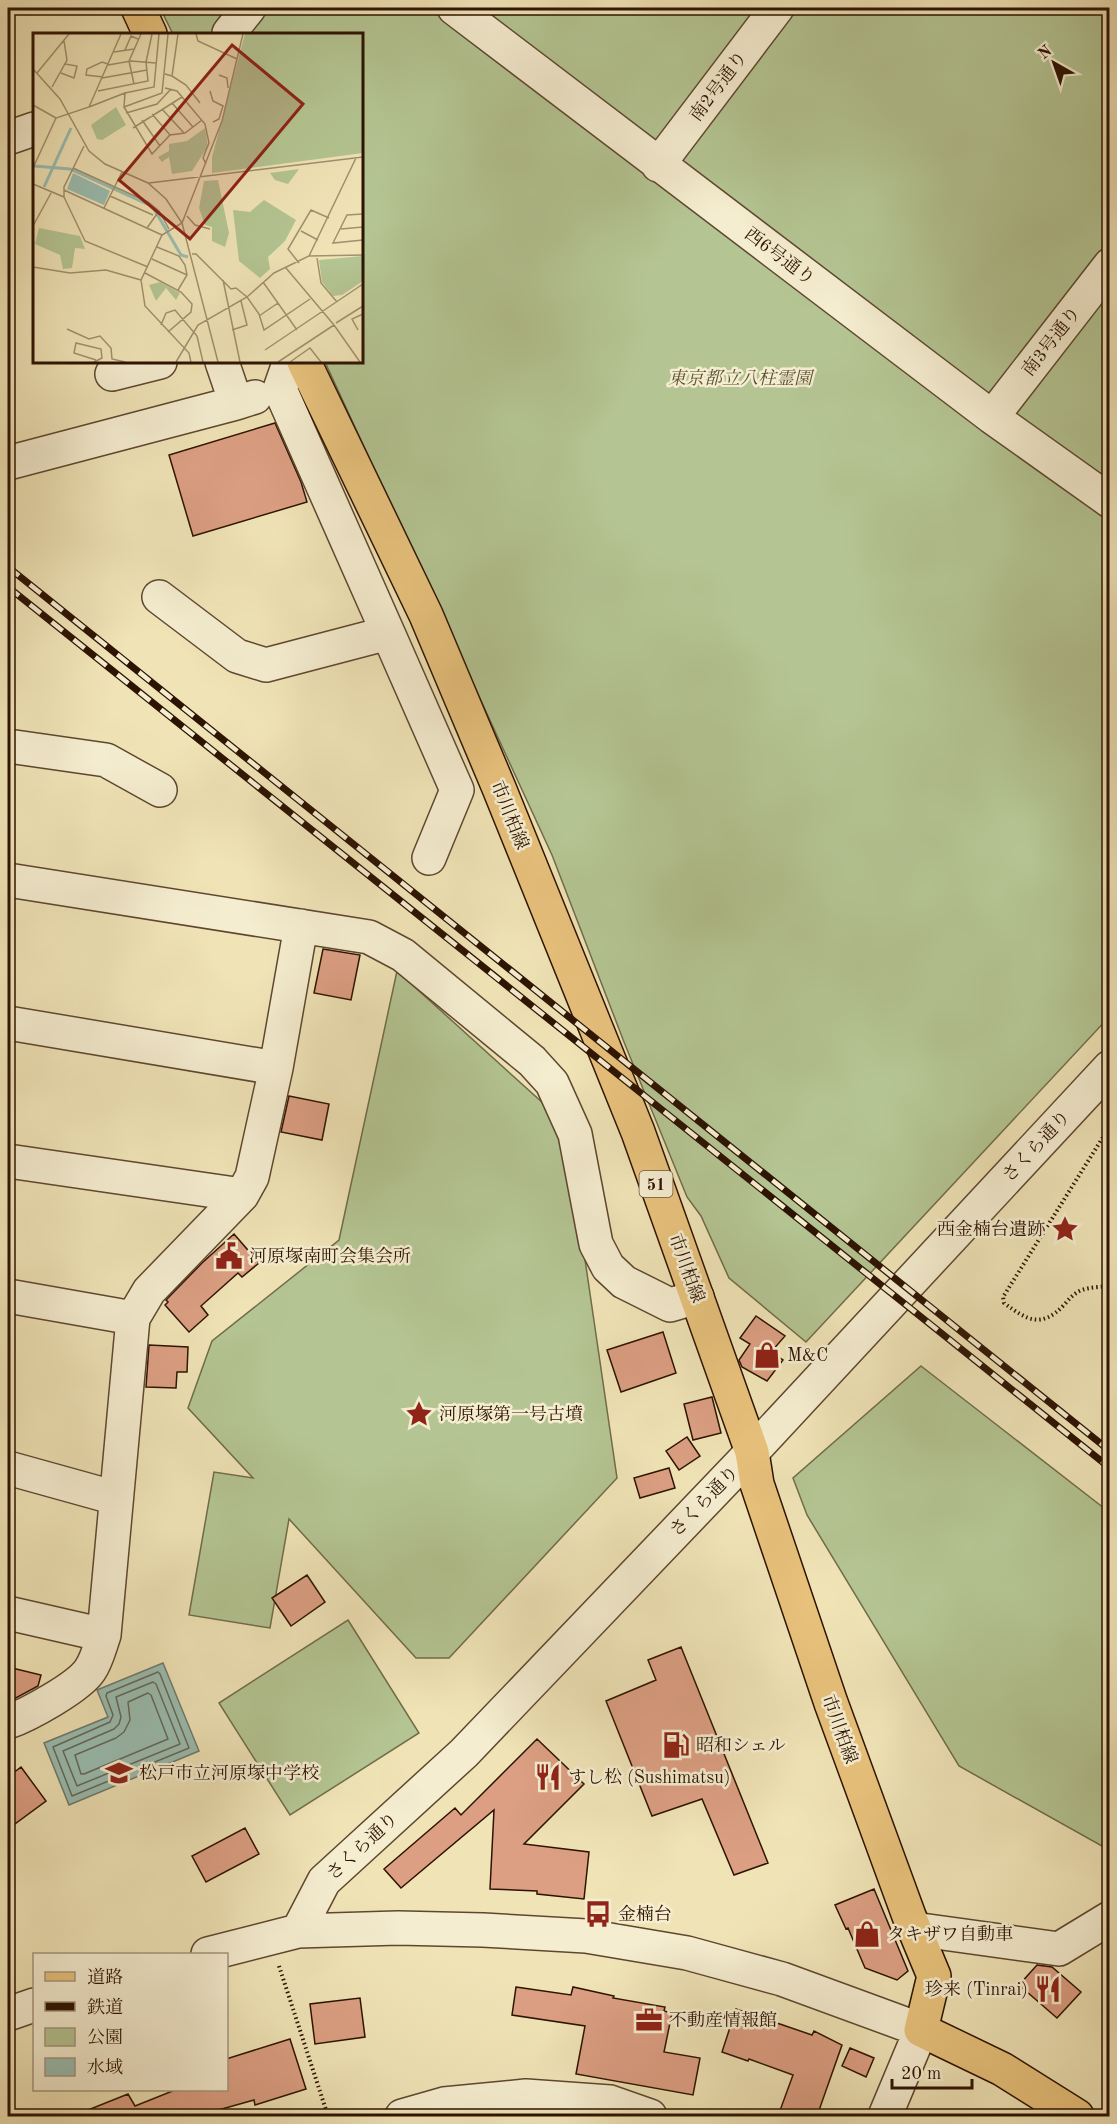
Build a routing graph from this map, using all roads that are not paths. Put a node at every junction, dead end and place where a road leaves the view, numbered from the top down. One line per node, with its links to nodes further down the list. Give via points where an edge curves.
1 (138, 8): 5 (main road)
2 (249, 8): 6 (street)
3 (454, 8): 9 (street, 西6号通り)
4 (777, 8): 9 (street, 南2号通り)
5 (150, 33)
6 (229, 33)
7 (33, 129): 8 (street)
8 (8, 138)
9 (658, 165): 18 (street, 西6号通り)
10 (1110, 265): 18 (street, 南3号通り)
11 (156, 363): 15 (street)
12 (222, 363): 17 (street)
13 (300, 363): 16 (street, via 287,369)
14 (302, 363): 34 (main road, 市川柏線 / 51, via 426,615 500,788 638,1132)
15 (112, 374)
16 (280, 389): 17 (street); 22 (street)
17 (236, 403): 19 (street)
18 (992, 417): 20 (street, 西6号通り)
19 (8, 463)
20 (1110, 501)
21 (159, 597): 22 (street, via 237,656 266,665)
22 (388, 633): 25 (street, via 457,790)
23 (8, 746): 24 (street, via 106,760)
24 (160, 790)
25 (429, 858)
26 (8, 880): 27 (street)
27 (301, 926): 30 (street); 34 (street, via 369,937 403,955 532,1061 552,1083 575,1134 596,1244 608,1267 624,1281 670,1305)
28 (8, 1023): 30 (street)
29 (1110, 1067): 36 (street, さくら通り)
30 (276, 1068): 32 (street, via 252,1177)
31 (8, 1161): 32 (street)
32 (242, 1195): 35 (street, via 149,1291)
33 (8, 1296): 35 (street)
34 (697, 1298): 36 (main road, 市川柏線 / 51)
35 (133, 1318): 38 (street)
36 (752, 1452): 43 (main road, 市川柏線 / 51, via 757,1484 831,1703); 44 (street, さくら通り, via 464,1753 324,1881)
37 (8, 1468): 38 (street)
38 (116, 1498): 40 (street)
39 (8, 1613): 40 (street)
40 (104, 1635): 41 (street, via 91,1669 80,1682)
41 (8, 1722)
42 (1110, 1918): 43 (street, via 1059,1948)
43 (914, 1929): 48 (main road, 市川柏線 / 51, via 934,1976)
44 (284, 1935): 45 (street); 48 (street, via 398,1928 586,1936 687,1953 782,1979)
45 (212, 1953)
46 (33, 2005): 47 (street)
47 (8, 2014)
48 (921, 2030): 52 (street); 53 (main road, via 1002,2069)
49 (609, 2109): 50 (street, via 526,2096 444,2104); 51 (street)
50 (402, 2116)
51 (650, 2116)
52 (885, 2116)
53 (1077, 2116)

